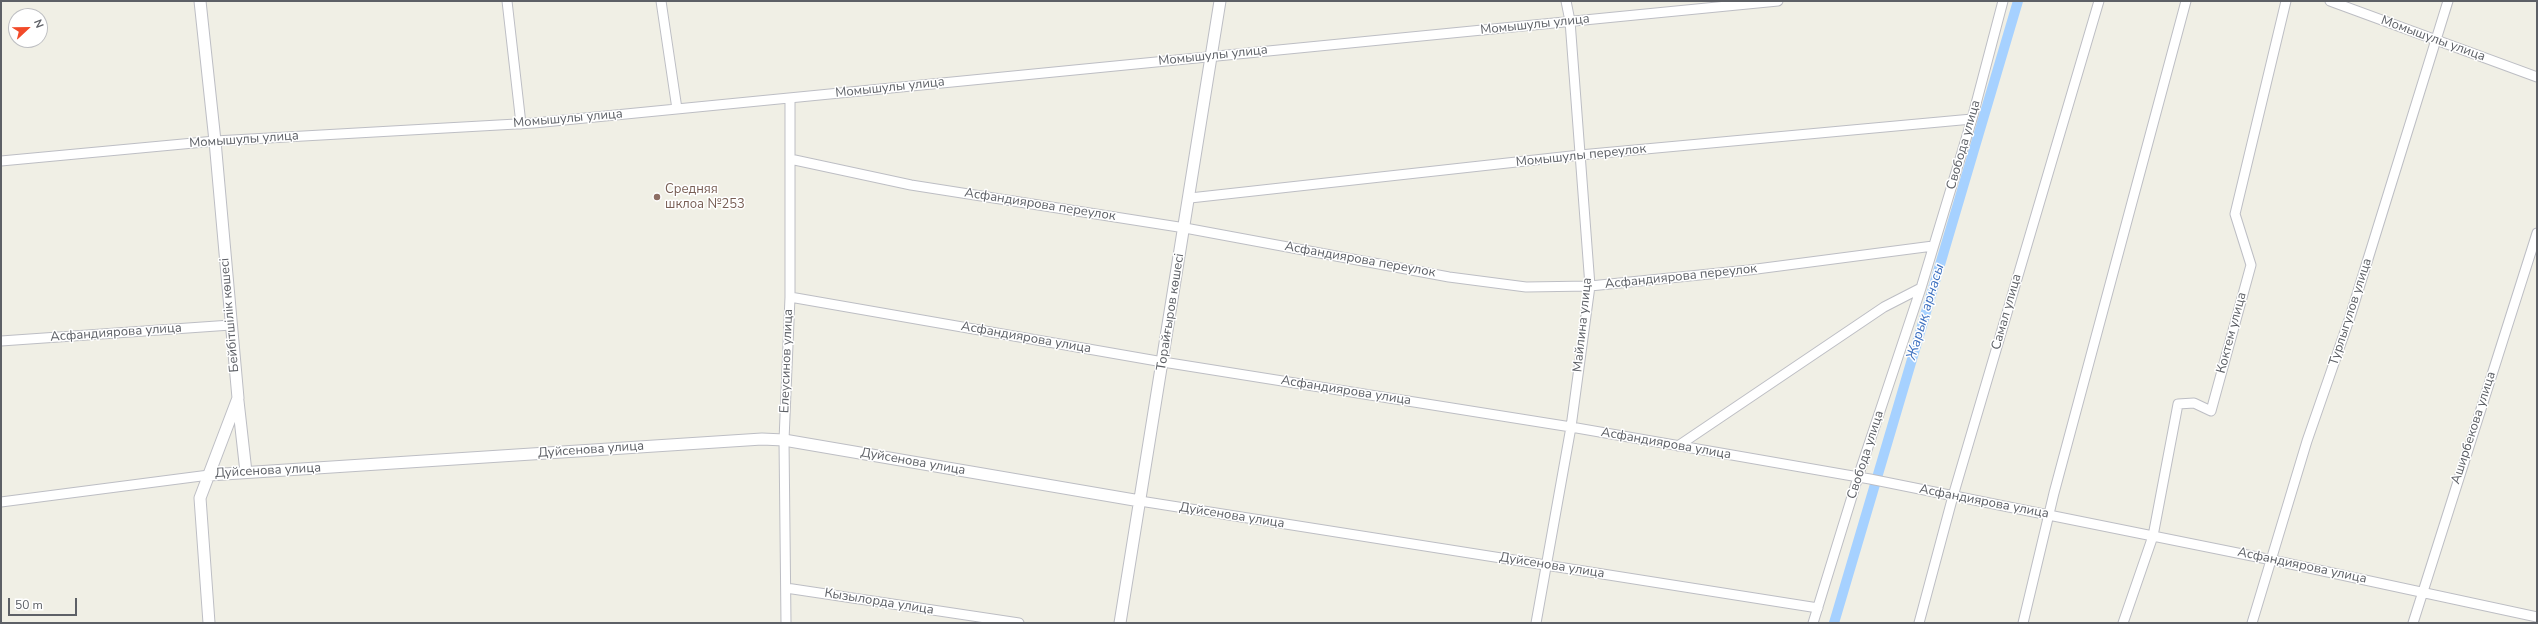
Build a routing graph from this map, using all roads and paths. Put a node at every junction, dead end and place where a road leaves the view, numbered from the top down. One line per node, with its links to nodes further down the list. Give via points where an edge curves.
1 (200, 1): 21 (street, Бейбітшілік көшесі)
2 (507, 1): 20 (street)
3 (661, 1): 18 (street)
4 (1220, 1): 15 (street, Торайғыров көшесі)
5 (1566, 1): 13 (street, Майлина улица)
6 (1778, 1): 13 (street, Момышулы улица)
7 (2003, 1): 19 (street, Свобода улица)
8 (2099, 1): 42 (street, Самал улица)
9 (2186, 1): 45 (street, via 2056,485)
10 (2286, 1): 46 (street, Коктем улица, via 2235,214 2251,265 2211,411 2194,403 2178,404)
11 (2330, 1): 14 (street, Момышулы улица)
12 (2448, 1): 14 (street, Турлыгулов улица)
13 (1570, 21): 15 (street, Момышулы улица); 22 (street, Майлина улица)
14 (2436, 40): 16 (street, Момышулы улица); 47 (street, Турлыгулов улица)
15 (1213, 56): 17 (street, Момышулы улица); 25 (street, Торайғыров көшесі)
16 (2537, 78)
17 (790, 98): 18 (street, Момышулы улица); 23 (street, Елеусинов улица)
18 (677, 109): 20 (street, Момышулы улица)
19 (1972, 119): 22 (street, Момышулы переулок); 28 (street, Свобода улица)
20 (521, 124): 21 (street, Момышулы улица)
21 (215, 141): 24 (street, Момышулы улица); 32 (street, Бейбітшілік көшесі)
22 (1580, 155): 25 (street, Момышулы переулок); 29 (street, Майлина улица)
23 (790, 159): 26 (street, Асфандиярова переулок, via 910,185); 31 (street, Елеусинов улица)
24 (1, 162)
25 (1190, 198): 26 (street, Торайғыров көшесі)
26 (1185, 228): 29 (street, Асфандиярова переулок, via 1449,277 1526,287); 34 (street, Торайғыров көшесі)
27 (2537, 233): 50 (street, Аширбекова улица)
28 (1934, 246): 29 (street, Асфандиярова переулок, via 1749,270); 30 (street, Свобода улица)
29 (1590, 286): 36 (street, Майлина улица)
30 (1921, 288): 38 (street, via 1884,307); 41 (street, Свобода улица)
31 (790, 297): 34 (street, Асфандиярова улица); 37 (street, Елеусинов улица)
32 (231, 325): 33 (street, Асфандиярова улица); 35 (street, Бейбітшілік көшесі)
33 (1, 341)
34 (1163, 362): 36 (street, Асфандиярова улица); 43 (street, Торайғыров көшесі)
35 (238, 398): 39 (street); 40 (street, Бейбітшілік көшесі)
36 (1571, 427): 38 (street, Асфандиярова улица); 48 (street, Майлина улица)
37 (784, 440): 39 (street, Дуйсенова улица, via 762,439); 43 (street, Дуйсенова улица); 49 (street, Елеусинов улица)
38 (1678, 446): 41 (street, Асфандиярова улица)
39 (246, 472): 40 (street, Дуйсенова улица)
40 (209, 475): 44 (street, Дуйсенова улица); 53 (street, Бейбітшілік көшесі, via 200,498)
41 (1858, 478): 42 (street, Асфандиярова улица); 51 (street, Свобода улица)
42 (1953, 496): 45 (street, Асфандиярова улица); 59 (street, Самал улица)
43 (1140, 501): 48 (street, Дуйсенова улица); 56 (street, Торайғыров көшесі)
44 (1, 502)
45 (2050, 516): 46 (street, Асфандиярова улица); 60 (street)
46 (2154, 536): 47 (street, Асфандиярова улица); 61 (street, Коктем улица)
47 (2272, 560): 50 (street, Асфандиярова улица); 62 (street, Турлыгулов улица)
48 (1547, 565): 51 (street, Дуйсенова улица); 57 (street, Майлина улица)
49 (786, 588): 54 (street, Елеусинов улица); 55 (street, Кызылорда улица)
50 (2422, 591): 52 (street, Асфандиярова улица); 63 (street, Аширбекова улица)
51 (1818, 608): 58 (street, Свобода улица)
52 (2537, 617)
53 (209, 623)
54 (786, 623)
55 (1019, 623)
56 (1120, 623)
57 (1536, 623)
58 (1813, 623)
59 (1919, 623)
60 (2023, 623)
61 (2124, 623)
62 (2252, 623)
63 (2413, 623)

